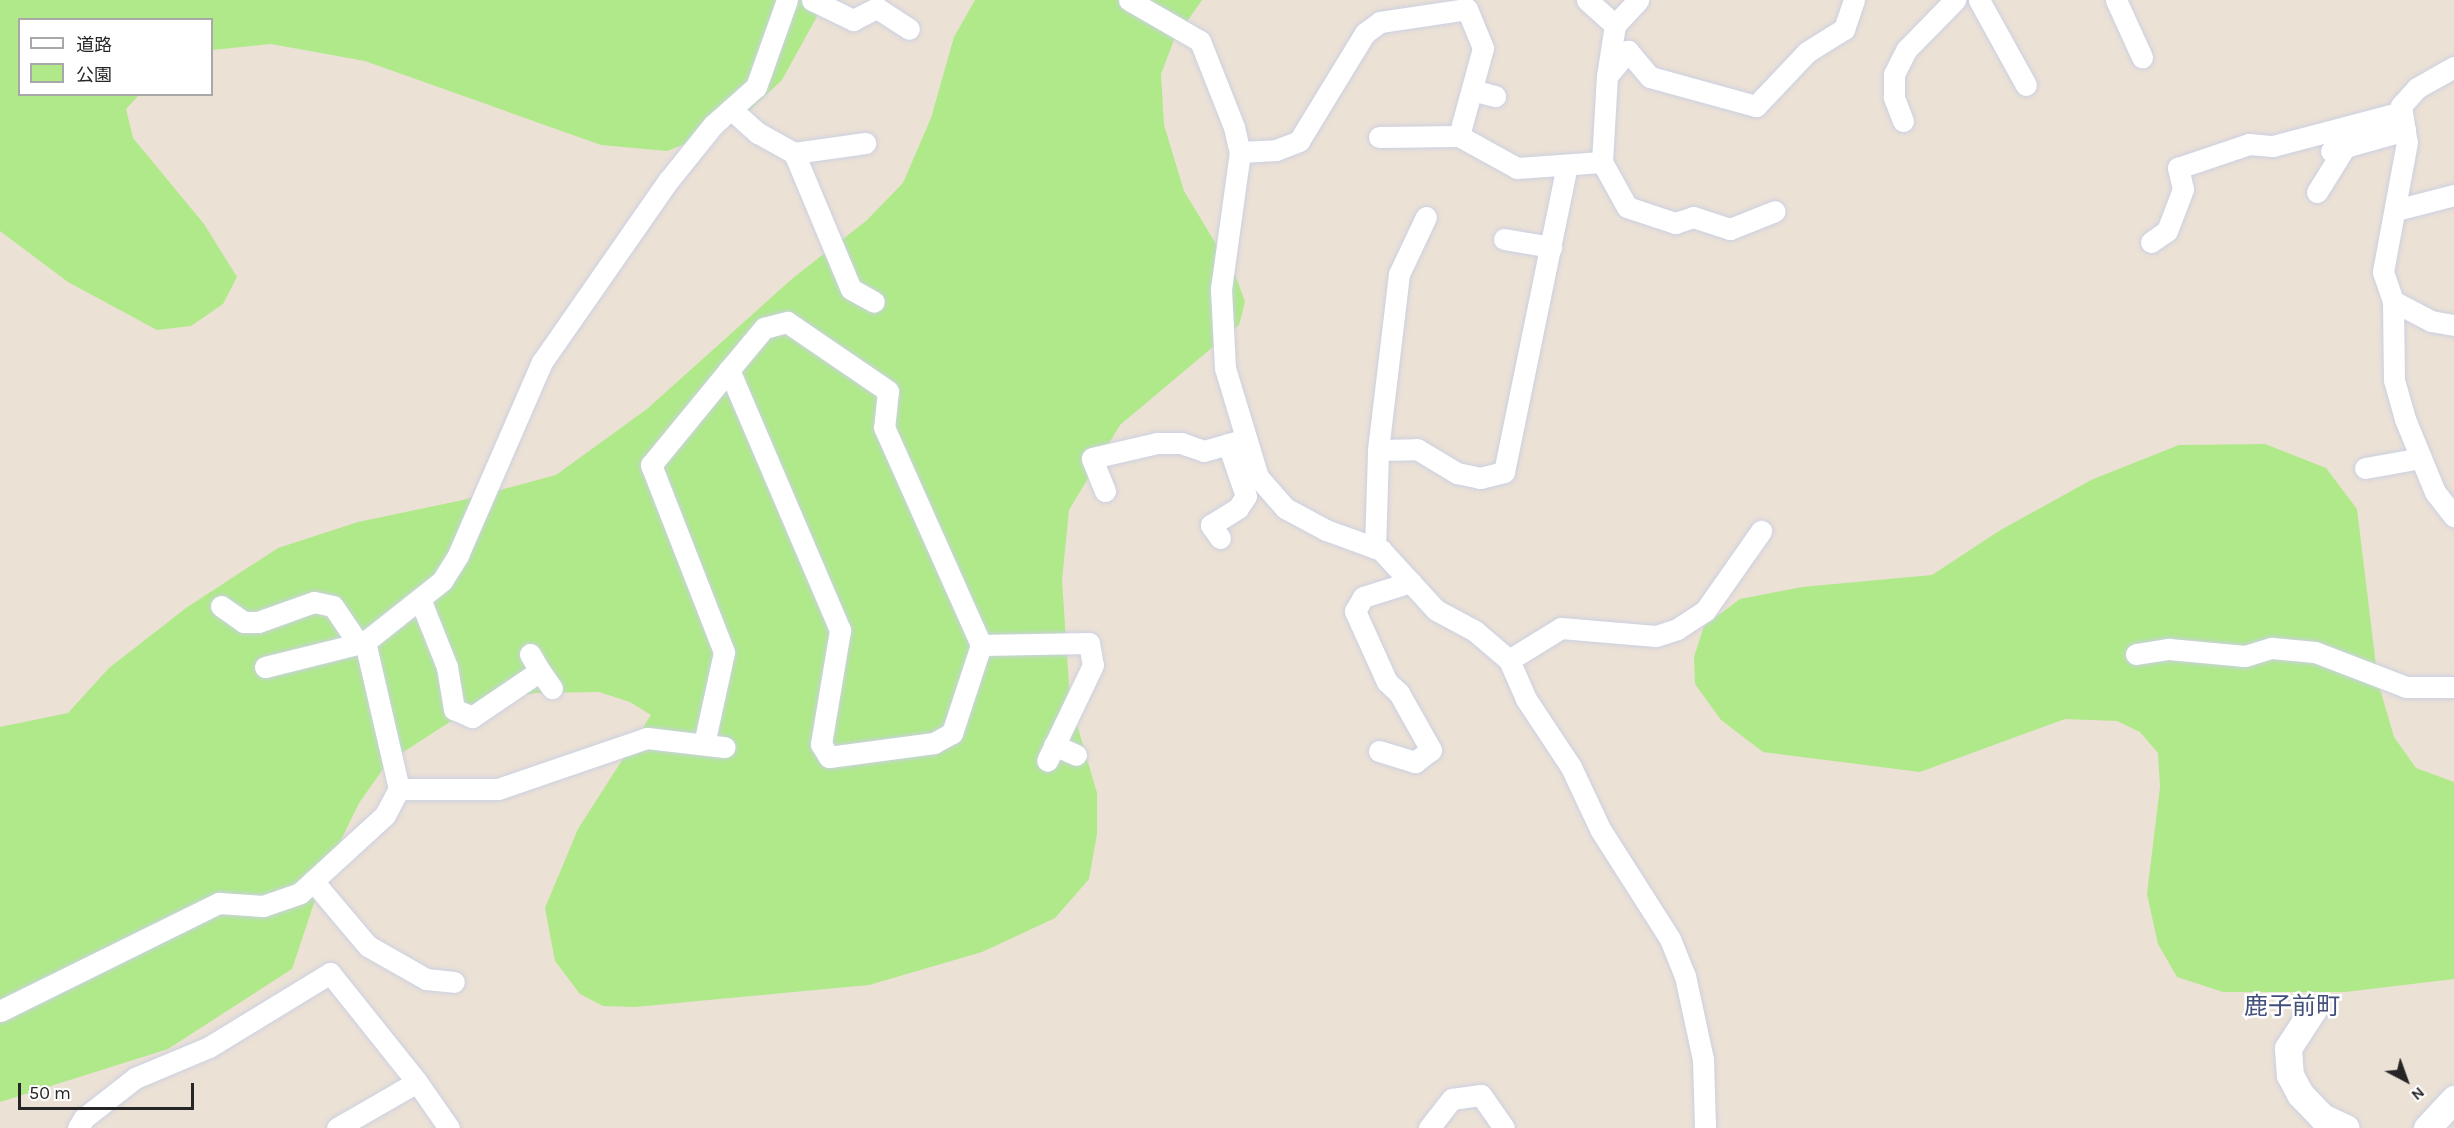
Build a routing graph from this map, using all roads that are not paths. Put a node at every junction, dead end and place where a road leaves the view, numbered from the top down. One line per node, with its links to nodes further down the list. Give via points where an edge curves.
1 (787, 0): 18 (street, via 756,87)
2 (812, 0): 11 (street, via 853,20 877,8)
3 (1129, 0): 24 (street, via 1200,41 1223,92)
4 (1587, 0): 10 (street)
5 (1638, 0): 10 (street)
6 (1854, 0): 14 (street, via 1844,29 1807,52 1756,106 1650,77 1628,51)
7 (1955, 0): 19 (street, via 1907,50 1894,74 1894,97)
8 (1979, 0): 15 (street)
9 (2116, 0): 12 (street)
10 (1615, 26): 14 (street)
11 (909, 29)
12 (2142, 57)
13 (2454, 67): 20 (street, via 2417,88 2401,106)
14 (1607, 76): 26 (street)
15 (2026, 85)
16 (1472, 90): 17 (street); 21 (street); 24 (street, via 1483,48 1467,9 1380,21 1365,33 1299,141 1276,150)
17 (1495, 96)
18 (731, 109): 25 (street, via 758,133); 50 (street, via 668,181 542,363 458,555 442,581)
19 (1903, 121)
20 (2404, 121): 28 (street, via 2338,149); 30 (street, via 2405,164); 34 (street, via 2273,146 2249,144 2178,168 2183,189 2167,231)
21 (1459, 136): 22 (street); 27 (street, via 1517,168)
22 (1379, 137)
23 (865, 143): 25 (street)
24 (1240, 152): 40 (street, via 1221,289 1225,368)
25 (794, 153): 37 (street, via 851,289)
26 (1602, 162): 27 (street); 31 (street, via 1627,207 1675,223 1693,218 1730,229)
27 (1567, 165): 35 (street)
28 (2317, 192)
29 (2454, 195): 30 (street)
30 (2396, 210): 36 (street, via 2383,272)
31 (1775, 211)
32 (1426, 217): 41 (street, via 1399,274)
33 (1504, 239): 35 (street)
34 (2151, 242)
35 (1551, 247): 41 (street, via 1504,472 1480,478 1457,473 1417,449)
36 (2394, 301): 38 (street, via 2432,321); 42 (street, via 2394,380)
37 (874, 302)
38 (2454, 325)
39 (729, 370): 53 (street, via 764,328 787,322 888,391 884,427); 53 (street, via 840,630 821,744 829,758 934,743 952,733); 61 (street, via 651,465 724,652 714,746 647,738 498,789)
40 (1237, 441): 44 (street, via 1204,451 1181,443 1157,443 1092,458); 47 (street, via 1246,496 1238,508 1211,525); 48 (street, via 1258,477 1285,508 1326,530)
41 (1378, 450): 48 (street)
42 (2421, 458): 43 (street); 45 (street, via 2435,492)
43 (2364, 468)
44 (1105, 491)
45 (2454, 516)
46 (1761, 531): 55 (street, via 1705,611 1677,629 1656,636 1561,628)
47 (1220, 538)
48 (1375, 548): 49 (street)
49 (1411, 582): 55 (street, via 1436,610 1475,631); 59 (street, via 1364,597 1355,611 1387,682 1399,693 1431,750 1415,762)
50 (420, 599): 52 (street); 57 (street, via 447,668 454,710 472,717)
51 (221, 606): 52 (street, via 244,622 258,622 314,602 333,606)
52 (362, 643): 56 (street); 61 (street)
53 (981, 645): 60 (street, via 1089,643 1093,664 1051,753)
54 (2136, 654): 58 (street, via 2169,649 2245,656 2272,648 2315,652 2406,687)
55 (1509, 660): 73 (street, via 1526,699 1571,766 1600,829 1670,939 1685,976 1703,1059)
56 (265, 667)
57 (541, 671)
58 (2454, 687)
59 (1379, 751)
60 (1076, 755)
61 (399, 789): 62 (street, via 384,815)
62 (313, 881): 63 (street, via 368,946 426,979); 65 (street, via 300,893 263,906 219,903)
63 (454, 982)
64 (2314, 1008): 74 (street, via 2288,1048 2290,1075 2300,1094 2322,1117)
65 (0, 1011)
66 (417, 1082): 68 (street, via 330,973 209,1047 135,1078 84,1118); 69 (street); 70 (street)
67 (2454, 1099): 75 (street)
68 (78, 1128)
69 (338, 1128)
70 (449, 1128)
71 (1429, 1128): 72 (street, via 1452,1099 1481,1095)
72 (1503, 1128)
73 (1705, 1128)
74 (2346, 1128)
75 (2427, 1128)

